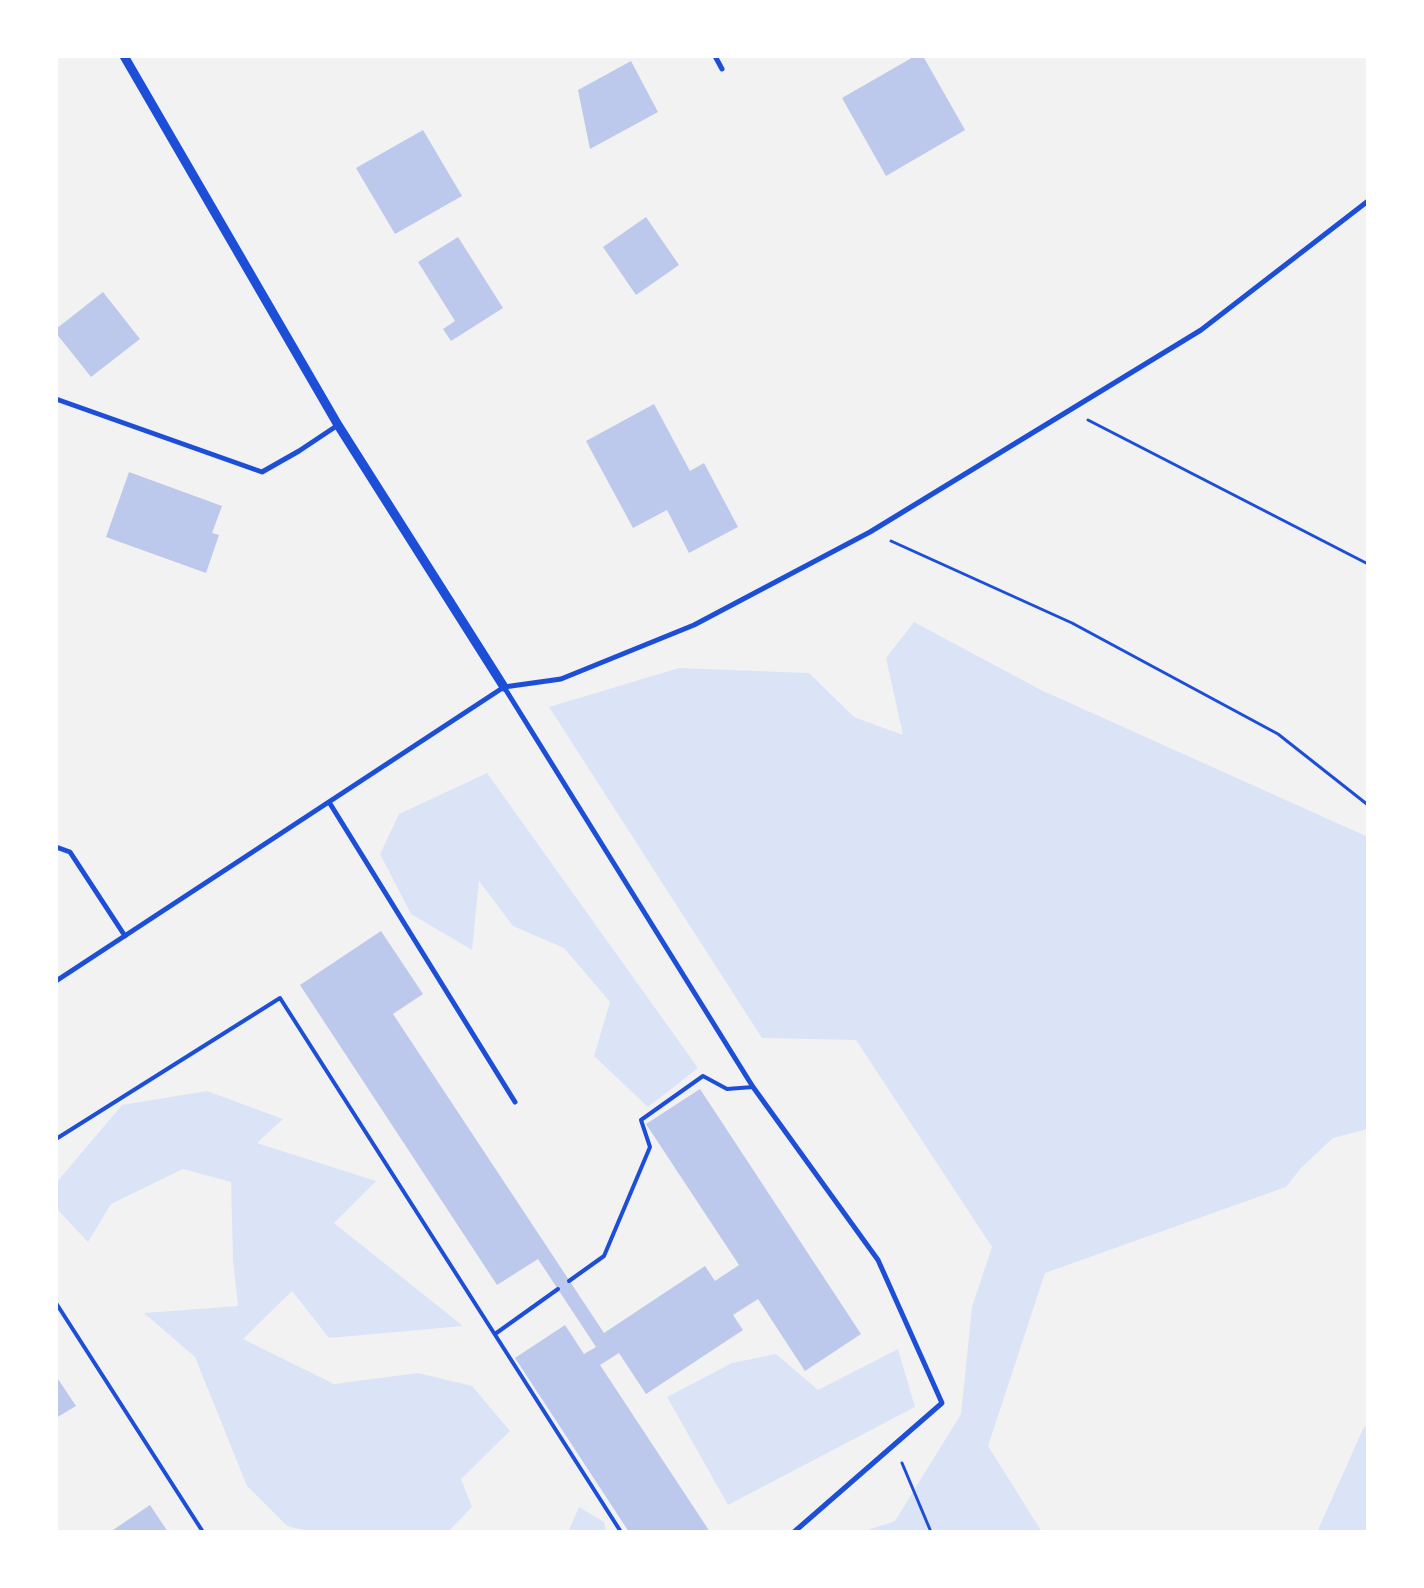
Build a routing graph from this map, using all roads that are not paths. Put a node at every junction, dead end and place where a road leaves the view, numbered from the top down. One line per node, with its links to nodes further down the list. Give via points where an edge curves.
1 (124, 56): 6 (street)
2 (714, 56): 3 (street)
3 (722, 69)
4 (1368, 201): 7 (street, via 1201,330 870,532 694,625 561,679)
5 (56, 399): 6 (street, via 262,472)
6 (338, 425): 7 (street)
7 (504, 687): 8 (street); 12 (street)
8 (329, 802): 10 (street); 13 (street)
9 (56, 847): 10 (street, via 70,852)
10 (125, 936): 11 (street)
11 (56, 981)
12 (753, 1087): 15 (lane, via 727,1089 703,1076 641,1120 650,1146 604,1256); 21 (street, via 878,1260 942,1403)
13 (515, 1102)
14 (56, 1139): 18 (lane, via 280,998)
15 (569, 1281)
16 (558, 1289): 18 (lane)
17 (56, 1303): 19 (lane)
18 (495, 1334): 20 (lane)
19 (203, 1532)
20 (621, 1532)
21 (794, 1532)

